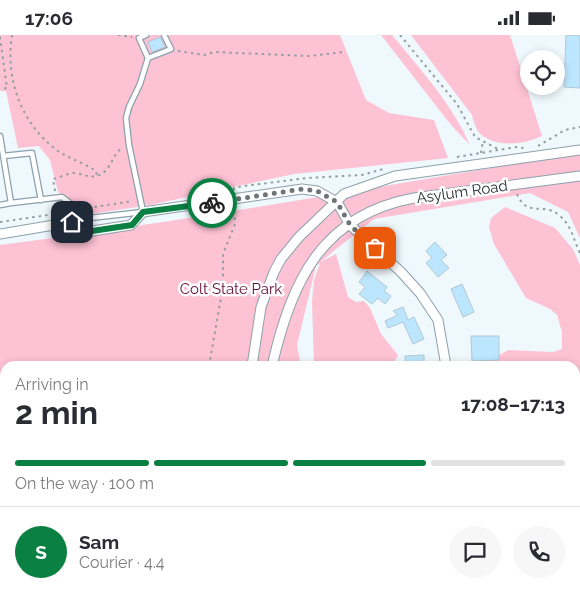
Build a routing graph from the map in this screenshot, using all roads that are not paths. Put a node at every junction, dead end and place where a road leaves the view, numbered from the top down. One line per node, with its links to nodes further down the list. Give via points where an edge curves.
1 (146, 35): 3 (lane, via 140,38)
2 (164, 35): 3 (lane, via 171,49)
3 (148, 58): 12 (lane, via 127,112 129,145)
4 (0, 135): 6 (lane)
5 (580, 150): 9 (street, Asylum Road, via 395,176 344,194)
6 (3, 156): 8 (lane, via 32,153); 10 (lane)
7 (580, 176): 13 (street, Asylum Road, via 402,201 374,210)
8 (41, 200): 10 (lane); 12 (lane, via 62,197 90,218)
9 (337, 202): 12 (street, via 310,189); 13 (street); 15 (street, via 292,244 274,272 261,307)
10 (11, 203): 11 (lane)
11 (0, 205)
12 (143, 212): 14 (street, via 132,225 92,231 72,222)
13 (350, 225): 16 (street, via 324,246 302,274 283,321); 17 (street, via 401,272 432,309 438,320)
14 (0, 234)
15 (253, 361)
16 (273, 361)
17 (445, 361)

